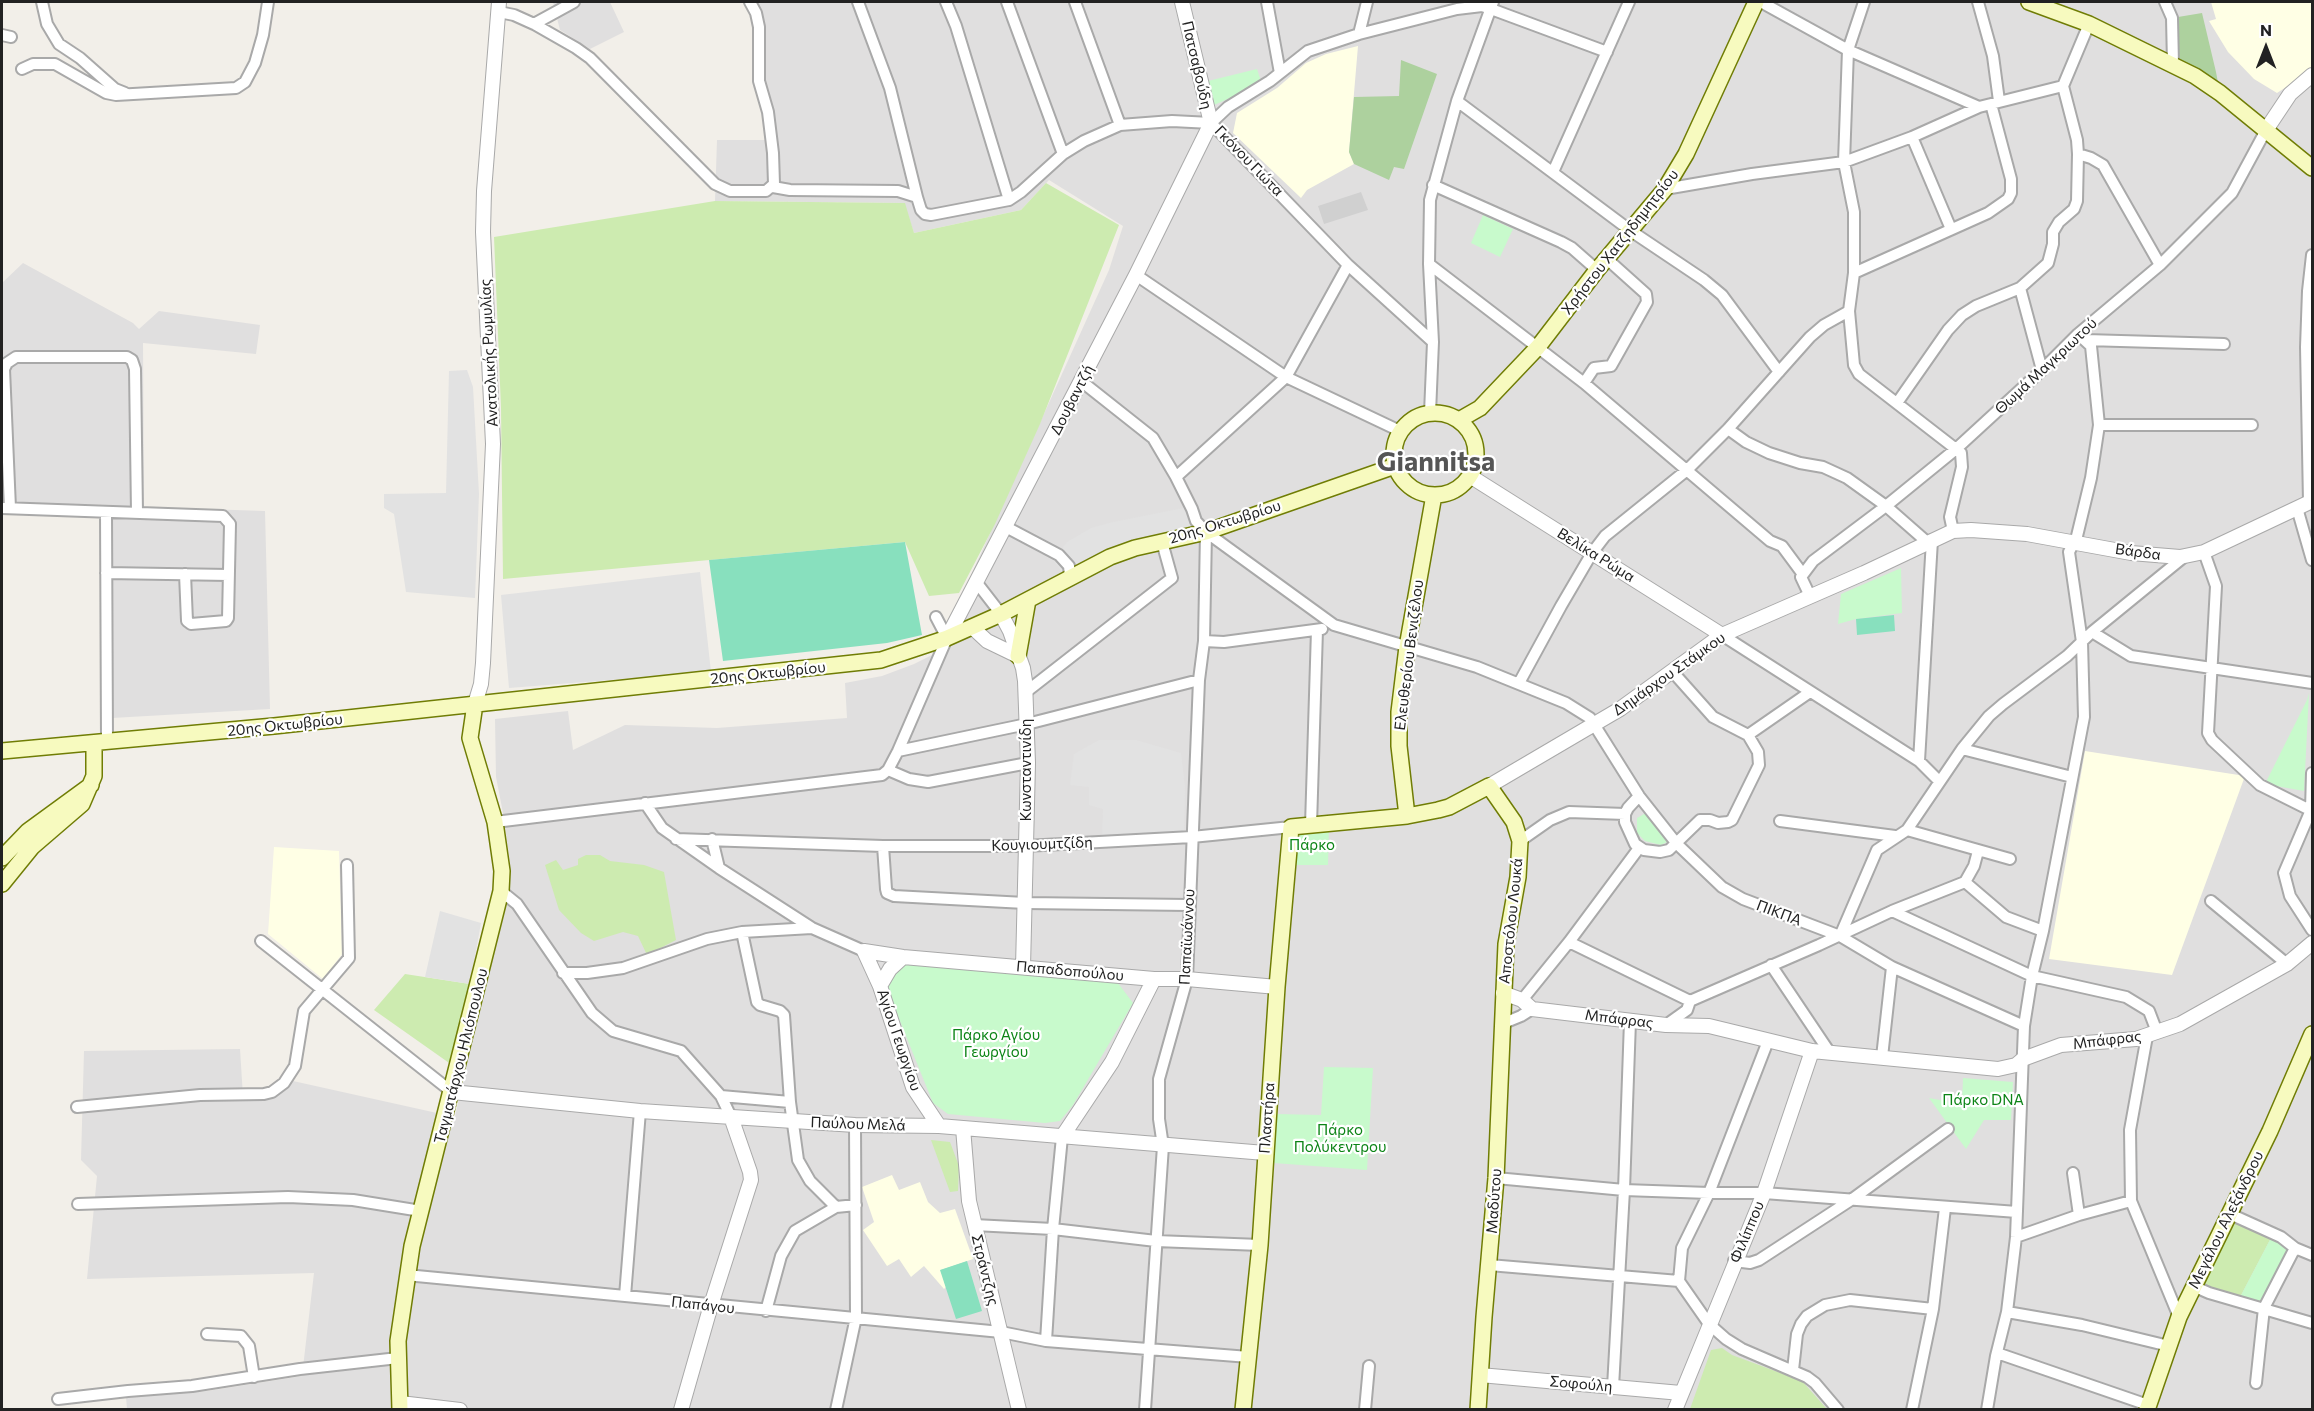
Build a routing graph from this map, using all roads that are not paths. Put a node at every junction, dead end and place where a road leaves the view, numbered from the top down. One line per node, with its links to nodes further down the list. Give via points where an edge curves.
1 (42, 2): 32 (street, via 59,44)
2 (268, 2): 32 (street, via 259,50 245,82 236,88)
3 (574, 2): 22 (street)
4 (750, 2): 47 (street, via 759,27 759,81 768,112)
5 (858, 2): 49 (street, via 890,88)
6 (946, 2): 50 (street)
7 (1007, 2): 40 (street)
8 (1075, 2): 37 (street)
9 (1182, 2): 36 (street, Πατσαβούδη)
10 (1267, 2): 29 (street)
11 (1367, 2): 24 (street)
12 (1440, 2): 21 (street)
13 (1629, 2): 26 (street)
14 (1759, 2): 25 (street); 48 (main road, Χρήστου Χατζηδημητρίου, via 1686,154)
15 (1864, 2): 25 (street)
16 (1978, 2): 34 (street, via 1993,56)
17 (2029, 2): 23 (main road)
18 (2165, 2): 27 (street, via 2172,18)
19 (1492, 5): 21 (street); 26 (street); 33 (street)
20 (499, 7): 22 (street); 127 (street, Ανατολικής Ρωμυλίας, via 483,232 494,444 483,663)
21 (1436, 13): 24 (street)
22 (534, 24): 47 (street, via 591,58 721,188 766,191)
23 (2089, 24): 27 (main road); 31 (street)
24 (1359, 34): 29 (street, via 1308,51)
25 (1848, 50): 35 (street); 43 (street)
26 (1607, 52): 45 (street)
27 (2173, 64): 38 (main road, via 2220,93)
28 (22, 69): 32 (street, via 33,64 55,64 106,93)
29 (1280, 73): 36 (street)
30 (2313, 75): 38 (street, via 2290,94)
31 (2063, 86): 34 (street); 41 (street)
32 (128, 95)
33 (1458, 101): 45 (street); 46 (street)
34 (1995, 102): 35 (street); 51 (street, via 2011,193 2002,205)
35 (1979, 107): 39 (street)
36 (1211, 123): 37 (street, Γκόνου Γιώτα); 42 (street, Πατσαβούδη); 56 (street, Γκόνου Γιώτα)
37 (1120, 125): 40 (street, Γκόνου Γιώτα)
38 (2266, 130): 44 (main road); 57 (street, Θωμά Μαγκριωτού, via 2232,194)
39 (1912, 137): 43 (street); 51 (street)
40 (1063, 154): 50 (street, Γκόνου Γιώτα)
41 (2078, 154): 57 (street, via 2103,165); 60 (street, via 2076,206 2053,232 2048,263)
42 (1194, 160): 59 (street, Δουβαντζή)
43 (1845, 162): 48 (street); 58 (street, via 1854,212)
44 (2313, 168)
45 (1553, 172): 52 (street)
46 (1433, 185): 54 (street); 55 (street)
47 (773, 187): 49 (street, via 898,190)
48 (1665, 189): 52 (main road, Χρήστου Χατζηδημητρίου)
49 (917, 197): 50 (street, Γκόνου Γιώτα, via 921,210 931,215)
50 (1009, 200)
51 (1951, 229): 58 (street)
52 (1630, 231): 55 (main road, Χρήστου Χατζηδημητρίου); 68 (street, via 1722,295)
53 (2313, 255): 61 (street)
54 (1430, 264): 64 (street); 66 (street)
55 (1602, 264): 66 (main road, Χρήστου Χατζηδημητρίου); 71 (street, via 1646,294 1647,302 1611,366 1594,368)
56 (1348, 265): 64 (street, Γκόνου Γιώτα); 69 (street)
57 (2160, 265): 63 (street, Θωμά Μαγκριωτού)
58 (1854, 273): 62 (street)
59 (1136, 275): 69 (street); 70 (street, Δουβαντζή)
60 (2020, 288): 67 (street); 72 (street, via 1962,315)
61 (2310, 305): 85 (street, via 2306,347)
62 (1849, 311): 68 (street, via 1810,336); 72 (street, via 1856,371)
63 (2082, 337): 65 (street); 67 (street, Θωμά Μαγκριωτού); 75 (street, via 2091,346)
64 (1433, 342): 73 (street)
65 (2224, 344)
66 (1538, 347): 71 (street); 74 (main road, Χρήστου Χατζηδημητρίου, via 1480,408)
67 (2042, 370): 79 (street, Θωμά Μαγκριωτού)
68 (1779, 372): 77 (street)
69 (1286, 377): 78 (street); 83 (street)
70 (1082, 381): 83 (street, via 1153,438); 90 (street, Δουβαντζή)
71 (1584, 383): 81 (street)
72 (1897, 403): 79 (street)
73 (1430, 413): 74 (main road); 78 (main road, via 1413,418)
74 (1459, 420): 82 (main road, via 1474,442 1475,461)
75 (2098, 425): 76 (street); 94 (street, via 2091,478)
76 (2252, 425)
77 (1728, 429): 81 (street); 86 (street, via 1769,453 1847,478)
78 (1400, 430): 80 (main road, via 1394,444)
79 (1956, 449): 86 (street, Θωμά Μαγκριωτού); 91 (street, via 1961,453 1962,467 1950,517)
80 (1395, 466): 84 (main road, via 1414,489); 92 (main road, 20ης Οκτωβρίου)
81 (1687, 470): 97 (street, via 1605,536); 103 (street, via 1770,541 1782,546)
82 (1470, 476): 84 (main road, via 1454,490); 97 (street, Βελίκα Ρώμα)
83 (1176, 477): 92 (street, via 1196,520)
84 (1434, 495): 118 (main road, Ελευθερίου Βενιζέλου)
85 (2306, 504): 96 (street, Βάρδα); 99 (street)
86 (1886, 506): 93 (street, via 1927,542); 103 (street, Θωμά Μαγκριωτού, via 1813,561)
87 (6, 508): 88 (street); 89 (street, via 7,363 16,357 127,357 135,369)
88 (106, 512): 89 (street); 100 (street)
89 (137, 513): 102 (street, via 223,516 230,524)
90 (1006, 527): 104 (street, via 1059,555 1069,566); 105 (street, Δουβαντζή)
91 (1953, 531): 93 (street, Δημάρχου Στάμκου); 94 (street, Βάρδα, via 2002,531)
92 (1206, 532): 95 (main road, 20ης Οκτωβρίου); 110 (street); 116 (street, Παπαϊωάννου)
93 (1932, 540): 106 (street, Δημάρχου Στάμκου); 135 (street)
94 (2073, 541): 98 (street, Βάρδα, via 2131,553); 117 (street, via 2069,552)
95 (1162, 542): 104 (main road, 20ης Οκτωβρίου, via 1110,557); 125 (street, via 1172,578)
96 (2204, 552): 98 (street, Βάρδα); 120 (street, via 2216,586)
97 (1592, 553): 114 (street, Βελίκα Ρώμα); 123 (street)
98 (2185, 556): 113 (street)
99 (2313, 560)
100 (106, 573): 101 (street); 131 (street)
101 (185, 574): 102 (street); 102 (street, via 186,618 190,624 226,621)
102 (229, 575)
103 (1801, 575): 106 (street)
104 (1070, 576): 107 (main road, 20ης Οκτωβρίου)
105 (977, 583): 108 (street); 115 (street, Δουβαντζή)
106 (1810, 596): 114 (street, Δημάρχου Στάμκου)
107 (1028, 600): 108 (main road, 20ης Οκτωβρίου); 119 (main road)
108 (1001, 614): 111 (main road, 20ης Οκτωβρίου); 119 (street, Κωνσταντινίδη)
109 (936, 617): 115 (street)
110 (1334, 625): 112 (street); 118 (street)
111 (972, 627): 115 (main road, 20ης Οκτωβρίου); 119 (street, via 987,641)
112 (1317, 630): 116 (street); 150 (street)
113 (2092, 632): 117 (street); 120 (street, via 2131,656)
114 (1722, 635): 121 (street, Δημάρχου Στάμκου); 126 (street)
115 (947, 638): 127 (main road, 20ης Οκτωβρίου, via 899,656 854,664); 134 (street)
116 (1204, 641): 122 (street, Παπαϊωάννου)
117 (2082, 642): 132 (street, via 2003,704); 139 (street, via 2084,717)
118 (1407, 647): 123 (street); 147 (main road, Ελευθερίου Βενιζέλου, via 1399,712)
119 (1018, 656): 125 (street, Κωνσταντινίδη)
120 (2212, 669): 124 (street); 145 (street, via 2207,725 2212,740 2260,785)
121 (1672, 671): 129 (street, Δημάρχου Στάμκου); 130 (street, via 1713,717)
122 (1199, 680): 128 (street); 154 (street, Παπαϊωάννου)
123 (1519, 683): 129 (street, via 1566,703)
124 (2313, 683)
125 (1026, 692): 128 (street, Κωνσταντινίδη)
126 (1810, 692): 130 (street); 135 (street)
127 (475, 704): 131 (main road, 20ης Οκτωβρίου); 149 (main road, Ταγματάρχου Ηλιόπουλου, via 470,738)
128 (1027, 724): 134 (street); 136 (street, Κωνσταντινίδη)
129 (1595, 724): 142 (street, Δημάρχου Στάμκου); 143 (street, ΠΙΚΠΑ)
130 (1748, 735): 158 (street, via 1758,752 1759,765 1731,820 1723,824 1700,820)
131 (101, 742): 133 (main road, 20ης Οκτωβρίου); 141 (main road)
132 (1962, 749): 139 (street); 140 (street)
133 (2, 751)
134 (898, 751): 137 (street)
135 (1919, 760): 140 (street)
136 (1028, 763): 137 (street, via 928,782); 160 (street, Κωνσταντινίδη)
137 (888, 770): 144 (street, via 874,777)
138 (2313, 772): 145 (street)
139 (2072, 777): 176 (street)
140 (1939, 781): 152 (street)
141 (91, 785): 163 (main road, via 45,817); 168 (main road, via 82,804 32,847)
142 (1488, 786): 147 (main road, Κουγιουμτζίδη, via 1449,807); 157 (main road, Αποστόλου Λουκά, via 1514,822)
143 (1639, 796): 146 (street); 158 (street, ΠΙΚΠΑ)
144 (645, 803): 149 (street); 155 (street, via 662,828)
145 (2312, 810): 175 (street, via 2284,873 2290,896)
146 (1625, 814): 157 (street, via 1569,812); 161 (street, via 1630,836)
147 (1407, 816): 150 (main road, Κουγιουμτζίδη)
148 (1780, 821): 153 (street)
149 (495, 822): 169 (main road, Ταγματάρχου Ηλιόπουλου)
150 (1311, 825): 151 (main road, Κουγιουμτζίδη)
151 (1291, 827): 154 (street, Κουγιουμτζίδη); 193 (main road, Πλαστήρα)
152 (1907, 830): 153 (street); 162 (street)
153 (1895, 836): 178 (street, via 1877,850)
154 (1192, 837): 160 (street, Κουγιουμτζίδη); 172 (street, Παπαϊωάννου)
155 (676, 838): 156 (street, Κουγιουμτζίδη); 166 (street)
156 (712, 839): 159 (street, Κουγιουμτζίδη); 166 (street)
157 (1520, 841): 195 (main road, Αποστόλου Λουκά)
158 (1677, 844): 161 (street, via 1660,852); 178 (street, ΠΙΚΠΑ, via 1733,894)
159 (884, 846): 160 (street, Κουγιουμτζίδη); 171 (street, via 886,889 890,895)
160 (1025, 846): 171 (street, Κωνσταντινίδη)
161 (1639, 848): 180 (street)
162 (1978, 851): 164 (street); 167 (street)
163 (2, 858)
164 (2010, 859)
165 (347, 865): 194 (street, via 349,957)
166 (719, 868): 174 (street)
167 (1965, 882): 173 (street); 176 (street, via 2006,917)
168 (2, 884)
169 (501, 891): 188 (street, via 517,904); 209 (main road, Ταγματάρχου Ηλιόπουλου)
170 (2211, 901): 184 (street)
171 (1025, 903): 172 (street); 186 (street, Κωνσταντινίδη)
172 (1190, 905): 191 (street, Παπαϊωάννου)
173 (1892, 911): 178 (street); 189 (street)
174 (812, 928): 177 (street); 182 (street)
175 (2313, 930)
176 (2043, 931): 189 (street)
177 (742, 932): 188 (street, via 707,939 623,968); 211 (street, via 757,1002 784,1015)
178 (1840, 936): 185 (street); 187 (street, ΠΙΚΠΑ)
179 (261, 941): 194 (street)
180 (1569, 942): 196 (street); 197 (street)
181 (2313, 943): 184 (street, Μπάφρας)
182 (864, 951): 183 (street, Παπαδοπούλου); 192 (street, Αγίου Γεωργίου)
183 (903, 957): 186 (street, Παπαδοπούλου); 192 (street)
184 (2287, 964): 202 (street, Μπάφρας, via 2180,1024)
185 (1771, 965): 196 (street); 206 (street)
186 (1023, 967): 190 (street, Παπαδοπούλου)
187 (1892, 967): 201 (street, ΠΙΚΠΑ); 207 (street)
188 (563, 973): 210 (street, via 602,1023 628,1037 681,1051)
189 (2032, 976): 201 (street); 202 (street, via 2126,997 2149,1011)
190 (1154, 979): 191 (street, Παπαδοπούλου); 220 (street, via 1112,1062)
191 (1187, 980): 193 (street, Παπαδοπούλου); 221 (street, Παπαϊωάννου, via 1159,1079)
192 (880, 986): 217 (street, Αγίου Γεωργίου, via 913,1088)
193 (1277, 987): 222 (main road, Πλαστήρα)
194 (323, 989): 209 (street); 212 (street, via 304,1011 291,1075 272,1092)
195 (1503, 993): 197 (street, Μπάφρας); 199 (main road, Μαδύτου)
196 (1690, 1001): 200 (street, via 1687,1010)
197 (1527, 1004): 198 (street, Μπάφρας); 199 (street)
198 (1630, 1021): 200 (street, Μπάφρας); 225 (street)
199 (1504, 1023): 224 (main road, Μαδύτου)
200 (1666, 1025): 204 (street, Μπάφρας, via 1718,1027)
201 (2024, 1026): 208 (street)
202 (2152, 1034): 208 (street, Μπάφρας, via 2061,1045); 229 (street, via 2130,1130)
203 (2313, 1034): 236 (main road, Μεγάλου Αλεξάνδρου)
204 (1768, 1041): 205 (street, Μπάφρας); 227 (street)
205 (1812, 1051): 206 (street, Μπάφρας); 226 (street, Φιλίππου)
206 (1830, 1053): 207 (street, Μπάφρας)
207 (1882, 1058): 208 (street, Μπάφρας, via 1998,1069)
208 (2023, 1059): 235 (street)
209 (452, 1092): 213 (street, Παύλου Μελά); 234 (main road, Ταγματάρχου Ηλιόπουλου)
210 (721, 1096): 211 (street); 214 (street)
211 (790, 1102): 215 (street)
212 (77, 1107)
213 (640, 1111): 214 (street, Παύλου Μελά); 251 (street)
214 (730, 1117): 215 (street, Παύλου Μελά); 252 (street, via 751,1180)
215 (792, 1120): 216 (street, Παύλου Μελά); 232 (street, via 798,1160 810,1181)
216 (855, 1125): 217 (street, Παύλου Μελά); 231 (street)
217 (939, 1126): 218 (street, Παύλου Μελά)
218 (963, 1128): 220 (street, Παύλου Μελά); 238 (street, Στράντζης)
219 (1948, 1129): 228 (street)
220 (1062, 1137): 221 (street, Παύλου Μελά); 239 (street)
221 (1163, 1146): 222 (street, Παύλου Μελά); 241 (street, Παπαϊωάννου)
222 (1265, 1153): 242 (main road, Πλαστήρα)
223 (2073, 1173): 237 (street)
224 (1496, 1178): 225 (street); 246 (main road, Μαδύτου)
225 (1624, 1190): 227 (street); 248 (street)
226 (1764, 1193): 227 (street); 228 (street); 245 (street, Φιλίππου)
227 (1709, 1194): 249 (street, via 1682,1248)
228 (1851, 1200): 233 (street); 245 (street, via 1754,1262)
229 (2131, 1201): 237 (street); 258 (street)
230 (78, 1204): 234 (street, via 288,1197 353,1200)
231 (856, 1205): 232 (street); 257 (street)
232 (836, 1207): 255 (street, via 790,1237)
233 (1945, 1208): 235 (street); 254 (street)
234 (421, 1210): 247 (main road, Ταγματάρχου Ηλιόπουλου)
235 (2017, 1212): 240 (street)
236 (2230, 1214): 243 (street); 250 (main road, Μεγάλου Αλεξάνδρου)
237 (2079, 1215): 240 (street)
238 (974, 1225): 239 (street); 261 (street, Στράντζης)
239 (1053, 1229): 241 (street); 263 (street)
240 (2016, 1237): 256 (street)
241 (1156, 1241): 242 (street); 265 (street, Παπαϊωάννου)
242 (1260, 1245): 267 (main road, Πλαστήρα)
243 (2295, 1248): 244 (street); 253 (street)
244 (2313, 1255)
245 (1734, 1261): 260 (street, Φιλίππου)
246 (1489, 1265): 248 (street); 271 (main road, Μαδύτου)
247 (406, 1275): 251 (street, Παπάγου); 268 (main road, Ταγματάρχου Ηλιόπουλου)
248 (1619, 1277): 249 (street); 274 (street)
249 (1679, 1281): 260 (street)
250 (2193, 1286): 253 (street); 258 (main road, Μεγάλου Αλεξάνδρου)
251 (625, 1296): 252 (street, Παπάγου)
252 (711, 1305): 255 (street, Παπάγου); 280 (street)
253 (2264, 1308): 259 (street); 273 (street)
254 (1933, 1309): 270 (street, via 1851,1300 1825,1305 1801,1324); 289 (street)
255 (766, 1311): 257 (street, Παπάγου)
256 (2007, 1312): 264 (street); 266 (street)
257 (856, 1317): 261 (street, Παπάγου); 281 (street)
258 (2180, 1317): 264 (main road, Μεγάλου Αλεξάνδρου)
259 (2313, 1323)
260 (1709, 1324): 270 (street, via 1732,1343); 275 (street, Φιλίππου)
261 (1000, 1332): 263 (street, Παπάγου); 282 (street, Στράντζης)
262 (207, 1334): 272 (street, via 241,1336 249,1346)
263 (1046, 1341): 265 (street, Παπάγου)
264 (2169, 1346): 278 (main road, Μεγάλου Αλεξάνδρου)
265 (1149, 1348): 267 (street, Παπάγου); 283 (street, Παπαϊωάννου)
266 (1997, 1353): 278 (street); 290 (street)
267 (1249, 1357): 284 (main road, Πλαστήρα)
268 (398, 1358): 272 (street); 277 (main road, Ταγματάρχου Ηλιόπουλου)
269 (1369, 1365): 285 (street)
270 (1793, 1370): 288 (street, via 1815,1383)
271 (1480, 1375): 274 (street, Σοφούλη); 286 (main road, Μαδύτου)
272 (254, 1377): 276 (street)
273 (2256, 1383)
274 (1613, 1387): 275 (street, Σοφούλη)
275 (1681, 1393): 287 (street, Φιλίππου)
276 (58, 1399)
277 (400, 1406): 279 (street)
278 (2147, 1407)
279 (460, 1410)
280 (681, 1410)
281 (836, 1410)
282 (1019, 1410)
283 (1145, 1410)
284 (1243, 1410)
285 (1365, 1410)
286 (1478, 1410)
287 (1675, 1410)
288 (1838, 1410)
289 (1912, 1410)
290 (1987, 1410)

